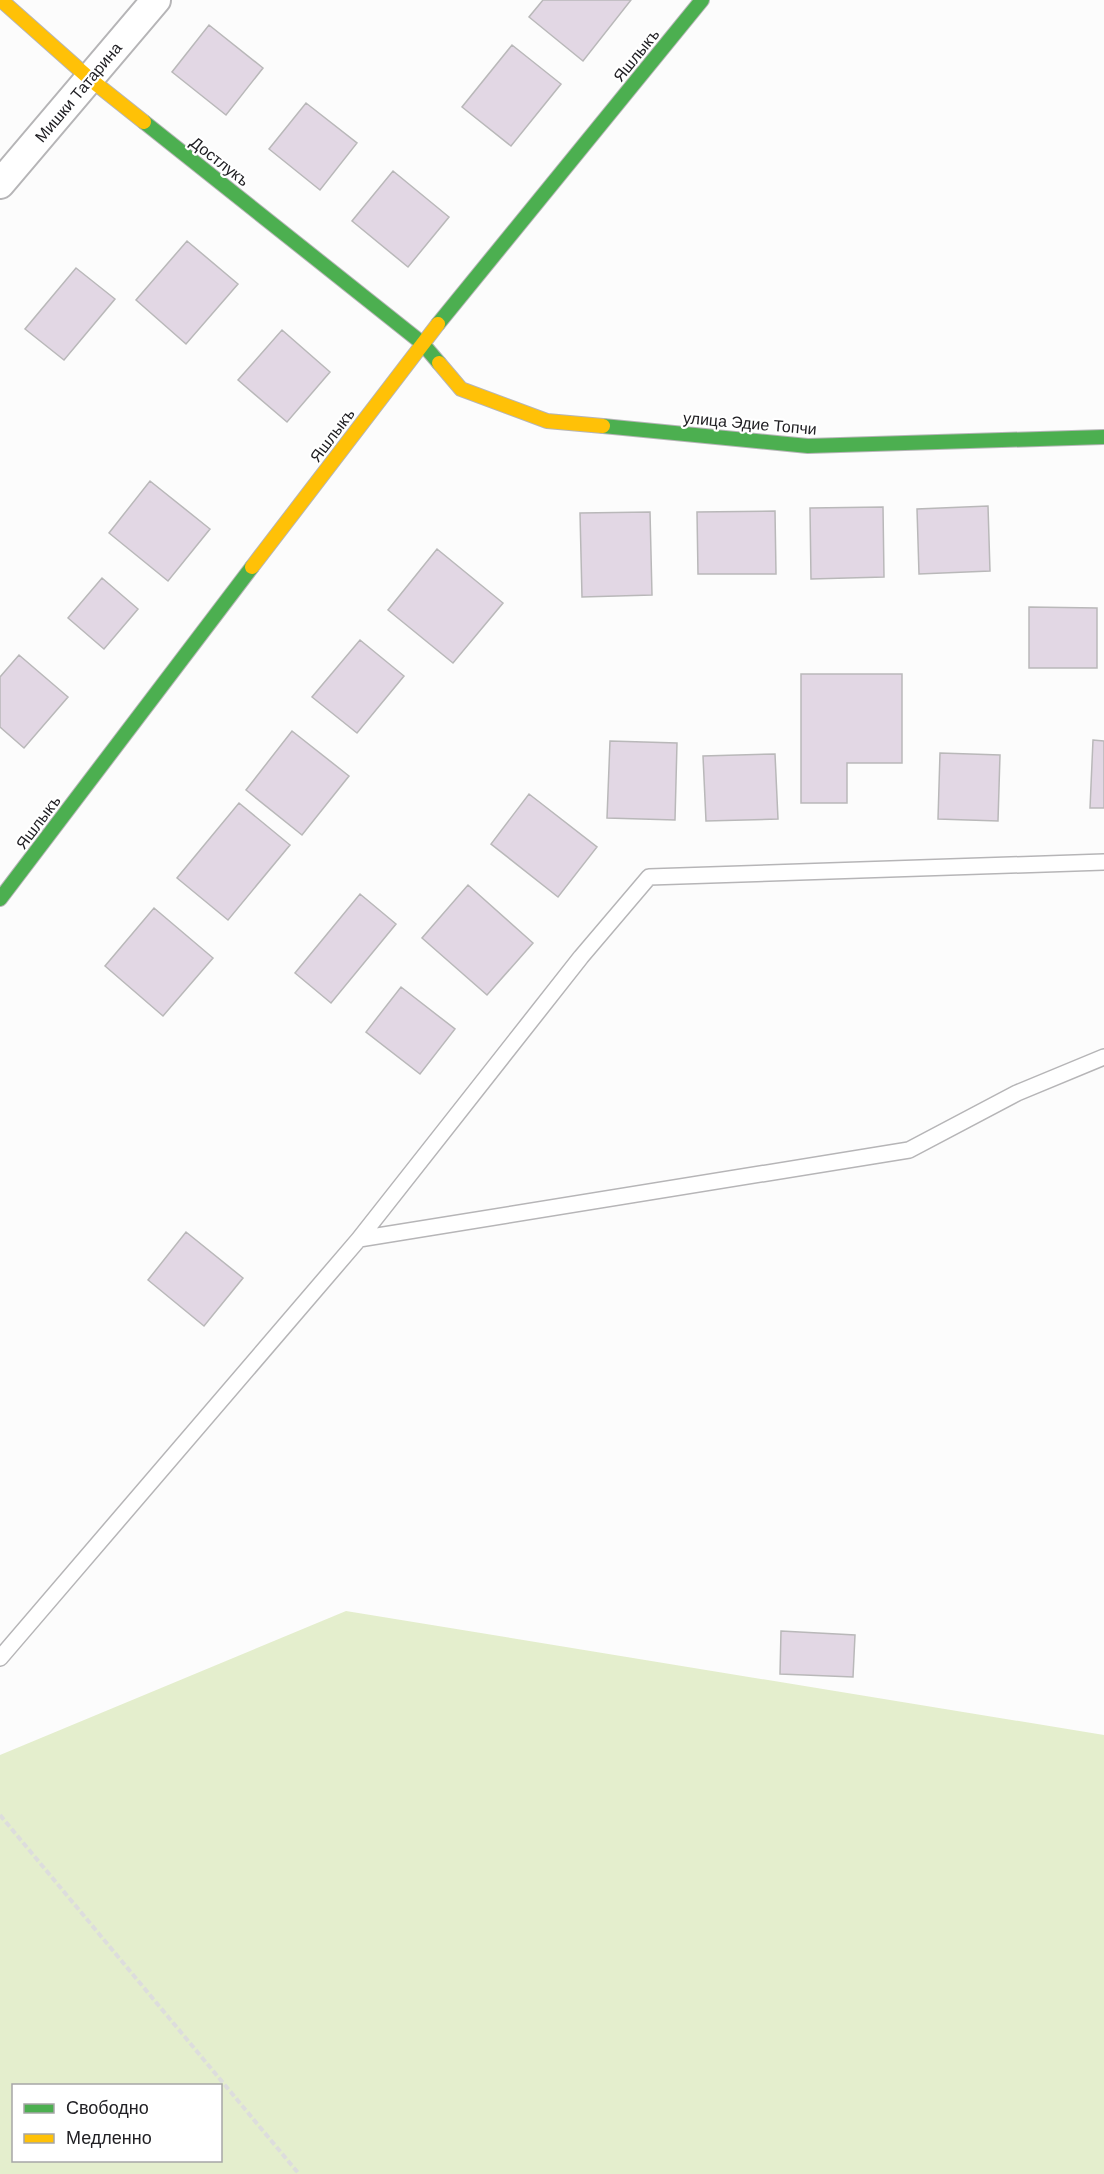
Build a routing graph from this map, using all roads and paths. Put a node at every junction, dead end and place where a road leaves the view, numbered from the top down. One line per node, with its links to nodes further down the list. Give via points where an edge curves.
1 (1, 0): 4 (street, Достлукъ)
2 (156, 0): 4 (street, Мишки Татарина)
3 (702, 0): 6 (street, Яшлыкъ)
4 (90, 79): 5 (street, Мишки Татарина); 6 (street, Достлукъ)
5 (0, 184)
6 (422, 343): 7 (street, улица Эдие Топчи, via 461,389 547,421 808,446); 9 (street, Яшлыкъ)
7 (1104, 437)
8 (1104, 862): 11 (lane, via 649,877 581,957)
9 (0, 899)
10 (1104, 1057): 11 (lane, via 1017,1093 909,1150)
11 (359, 1239): 12 (lane)
12 (0, 1658)
13 (0, 1815): 14 (path)
14 (299, 2174)

